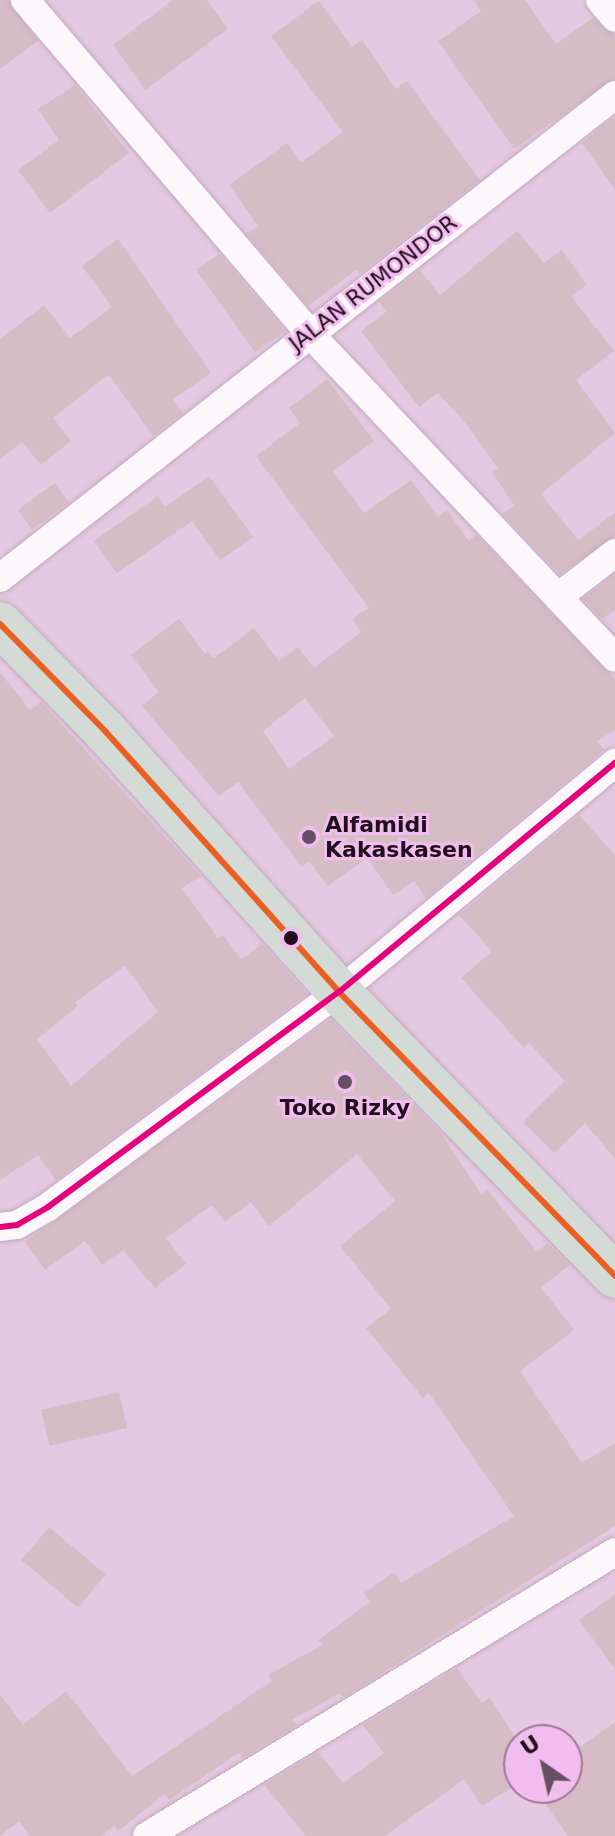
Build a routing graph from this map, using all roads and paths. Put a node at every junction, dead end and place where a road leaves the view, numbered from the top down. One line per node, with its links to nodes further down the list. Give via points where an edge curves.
1 (25, 0): 5 (street)
2 (600, 0): 3 (street)
3 (615, 18)
4 (607, 100): 5 (street, JALAN RUMONDOR)
5 (309, 333): 7 (street, JALAN RUMONDOR); 8 (street)
6 (615, 553): 8 (street)
7 (0, 578)
8 (558, 597): 10 (street)
9 (0, 624): 12 (highway, via 106,732)
10 (615, 658)
11 (615, 763): 12 (street)
12 (339, 992): 13 (street, via 48,1207 17,1225); 14 (highway)
13 (0, 1227)
14 (615, 1276)
15 (615, 1552): 16 (street)
16 (147, 1836)

